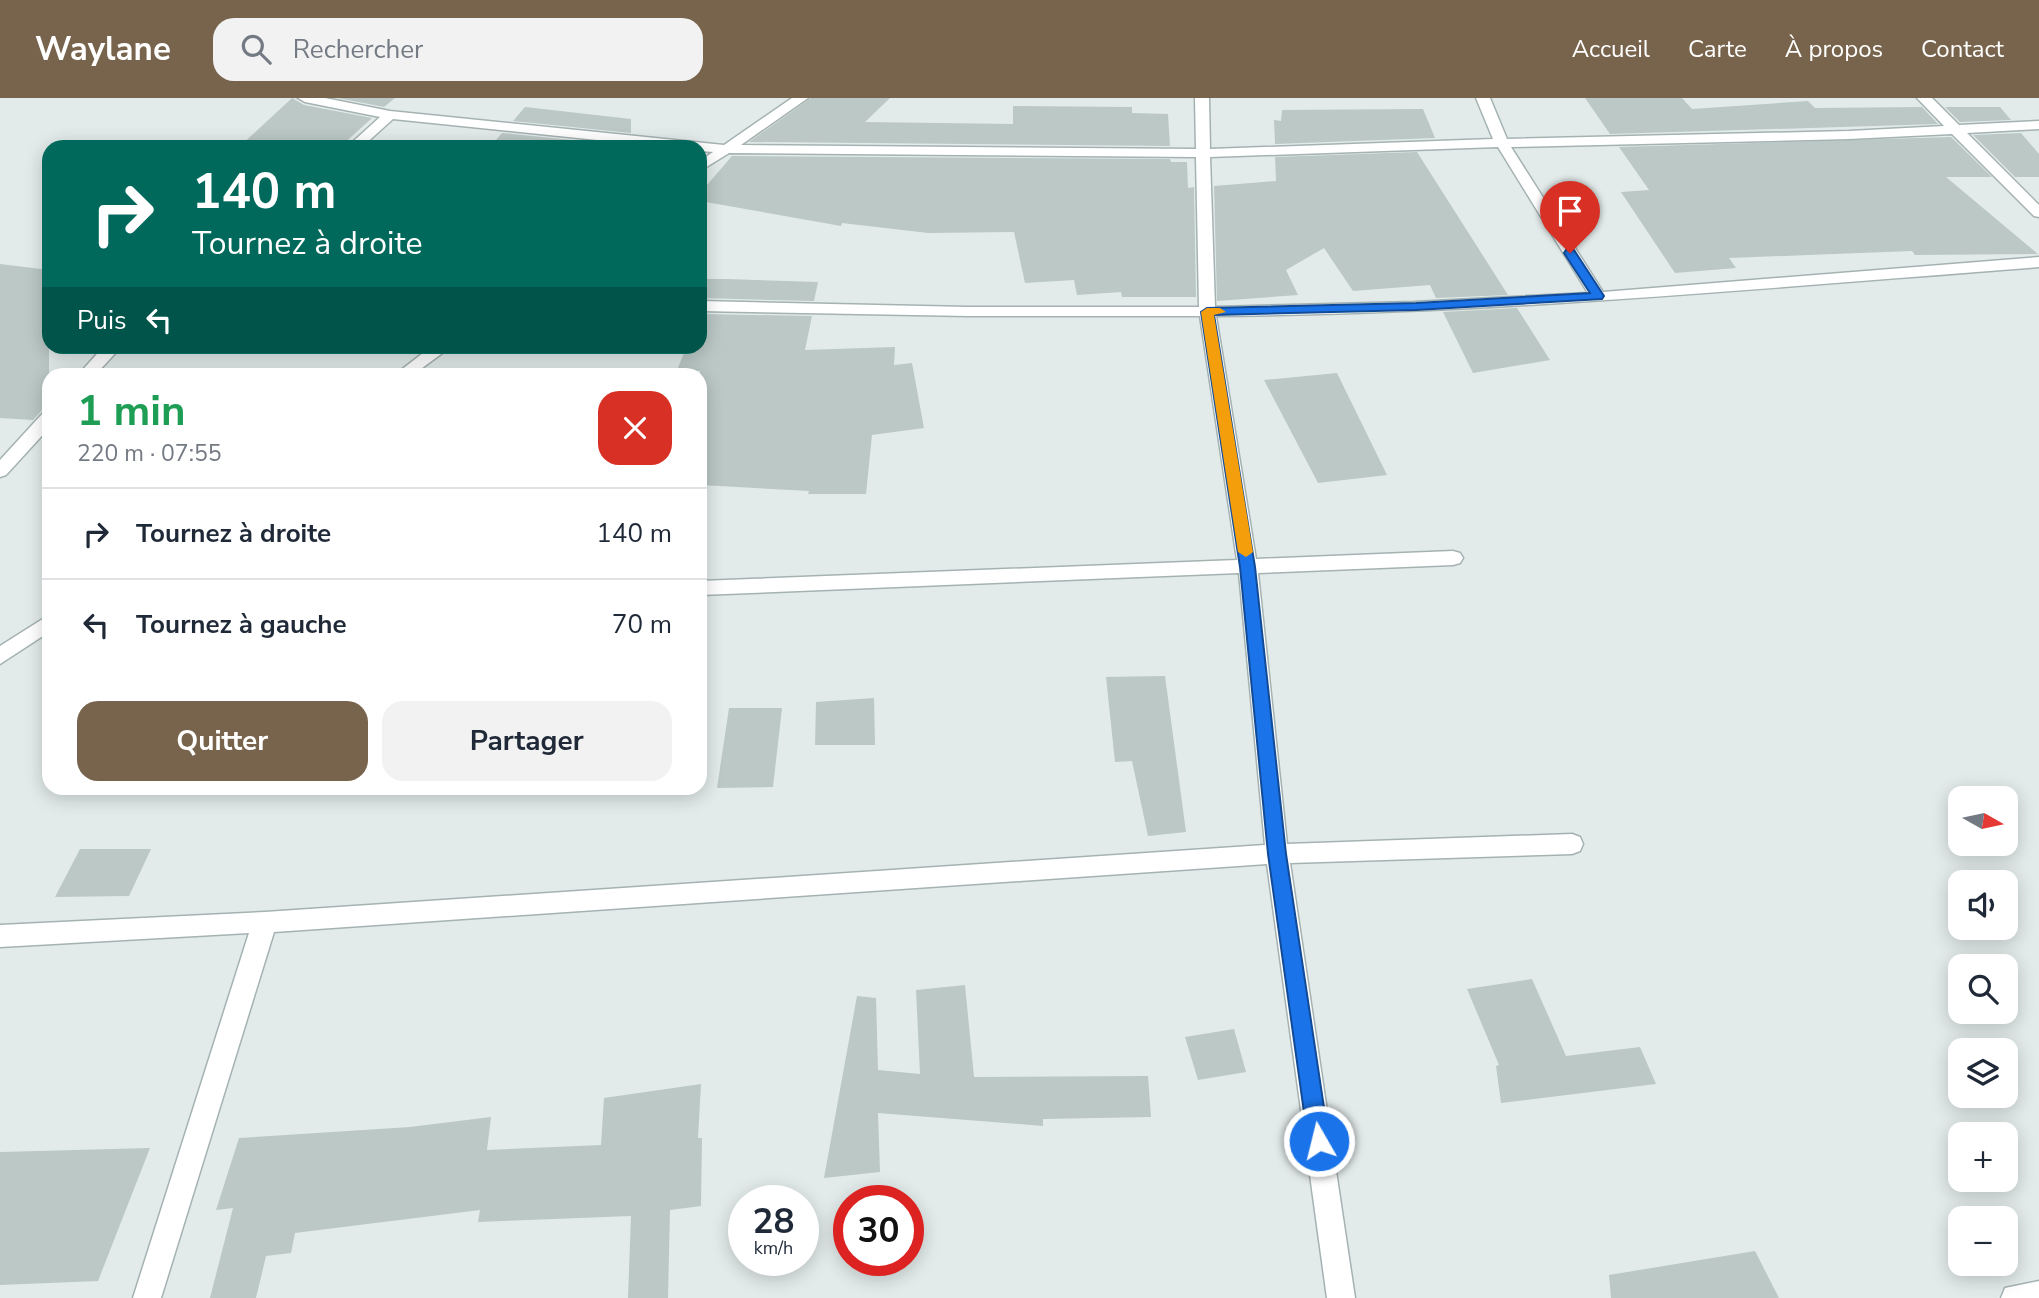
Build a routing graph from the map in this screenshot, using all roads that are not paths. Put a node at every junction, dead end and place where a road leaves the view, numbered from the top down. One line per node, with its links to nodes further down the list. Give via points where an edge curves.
1 (305, 98): 6 (street)
2 (801, 98): 13 (street)
3 (1202, 98): 14 (street)
4 (1483, 98): 11 (street)
5 (1924, 98): 8 (street)
6 (390, 115): 9 (street); 10 (street)
7 (2039, 125): 8 (street)
8 (1953, 129): 11 (street); 16 (street)
9 (362, 140)
10 (637, 140)
11 (1502, 144): 14 (street); 18 (street)
12 (707, 147): 13 (street)
13 (726, 149): 14 (street); 15 (street)
14 (1203, 153): 20 (street)
15 (707, 162)
16 (2039, 213)
17 (2039, 262): 18 (street)
18 (1598, 296): 20 (street, via 1416,307)
19 (707, 306): 20 (street, via 887,312)
20 (1207, 312): 28 (street)
21 (107, 354): 23 (street)
22 (433, 354): 24 (street)
23 (94, 368)
24 (413, 368)
25 (42, 425): 26 (street)
26 (0, 471)
27 (1453, 558): 28 (street)
28 (1248, 567): 29 (street); 33 (street)
29 (707, 588)
30 (42, 626): 31 (street)
31 (5, 648)
32 (1572, 844): 33 (street)
33 (1277, 854): 34 (street); 38 (street)
34 (265, 922): 35 (street); 37 (street)
35 (0, 936)
36 (2039, 1295): 39 (street)
37 (147, 1298)
38 (1341, 1298)
39 (2015, 1298)

